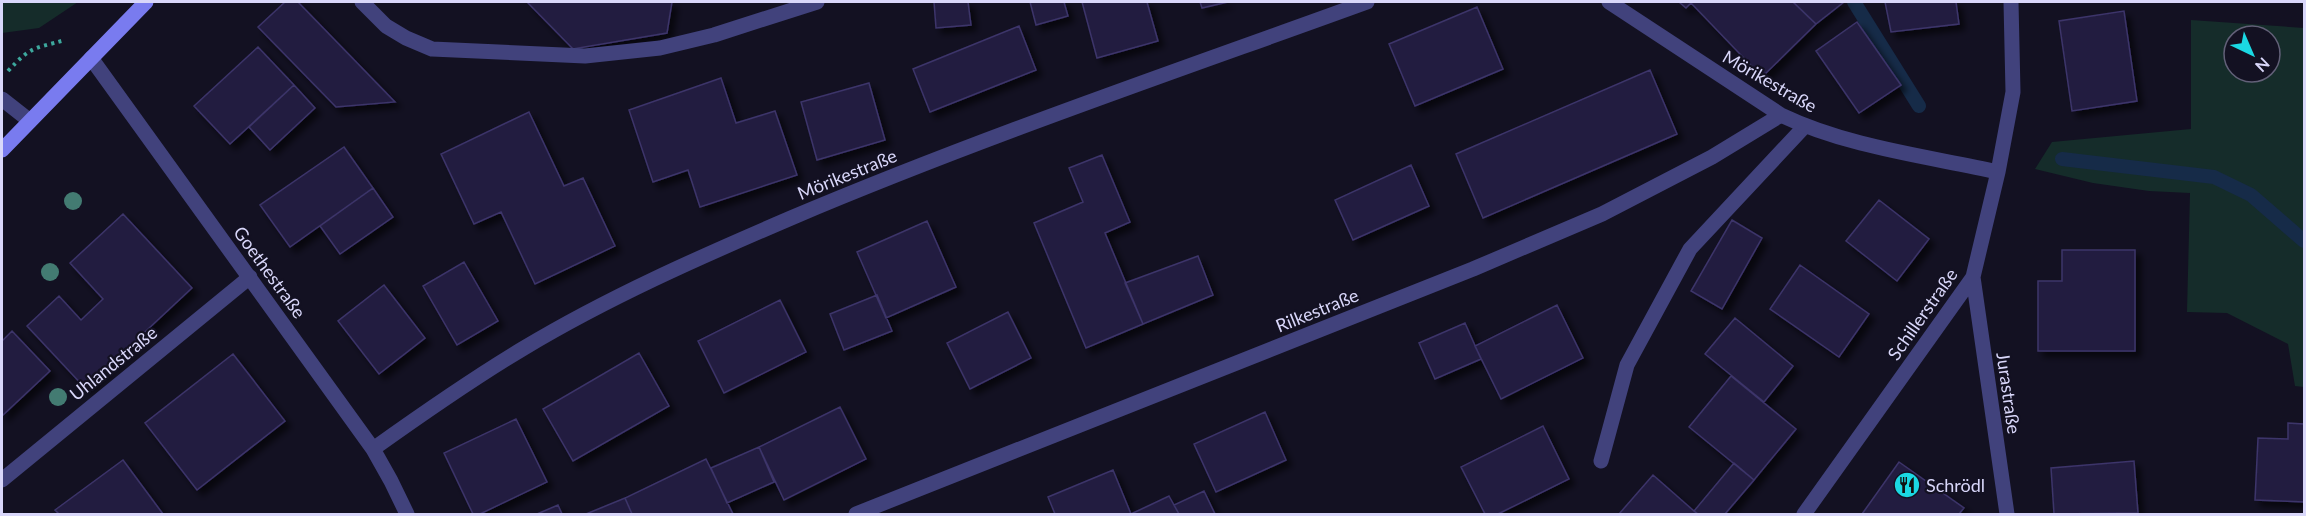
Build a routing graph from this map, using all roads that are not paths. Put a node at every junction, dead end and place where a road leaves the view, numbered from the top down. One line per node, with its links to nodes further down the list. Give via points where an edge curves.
1 (146, 2): 7 (main road)
2 (362, 2): 3 (street, via 386,26 432,49 585,56 660,48)
3 (817, 2)
4 (1367, 2): 16 (street, Mörikestraße, via 868,185 710,253 609,301 526,347 465,384)
5 (1609, 2): 9 (street, Mörikestraße)
6 (2011, 2): 13 (street, Schillerstraße, via 2013,92)
7 (91, 58): 10 (main road); 14 (street, Goethestraße)
8 (2, 99): 10 (street)
9 (1781, 115): 11 (street, Mörikestraße); 20 (street, Rilkestraße, via 1712,157 1581,223)
10 (30, 121): 12 (main road)
11 (1805, 126): 13 (street, Mörikestraße, via 1832,136); 17 (street, via 1690,249 1627,365)
12 (2, 150)
13 (1998, 172): 15 (street, Schillerstraße)
14 (250, 277): 16 (street, Goethestraße); 18 (street, Uhlandstraße)
15 (1973, 277): 21 (street, Schillerstraße); 22 (street, Jurastraße)
16 (373, 449): 19 (street, Goethestraße)
17 (1600, 461)
18 (2, 480)
19 (407, 514)
20 (856, 514)
21 (1804, 514)
22 (2007, 514)

